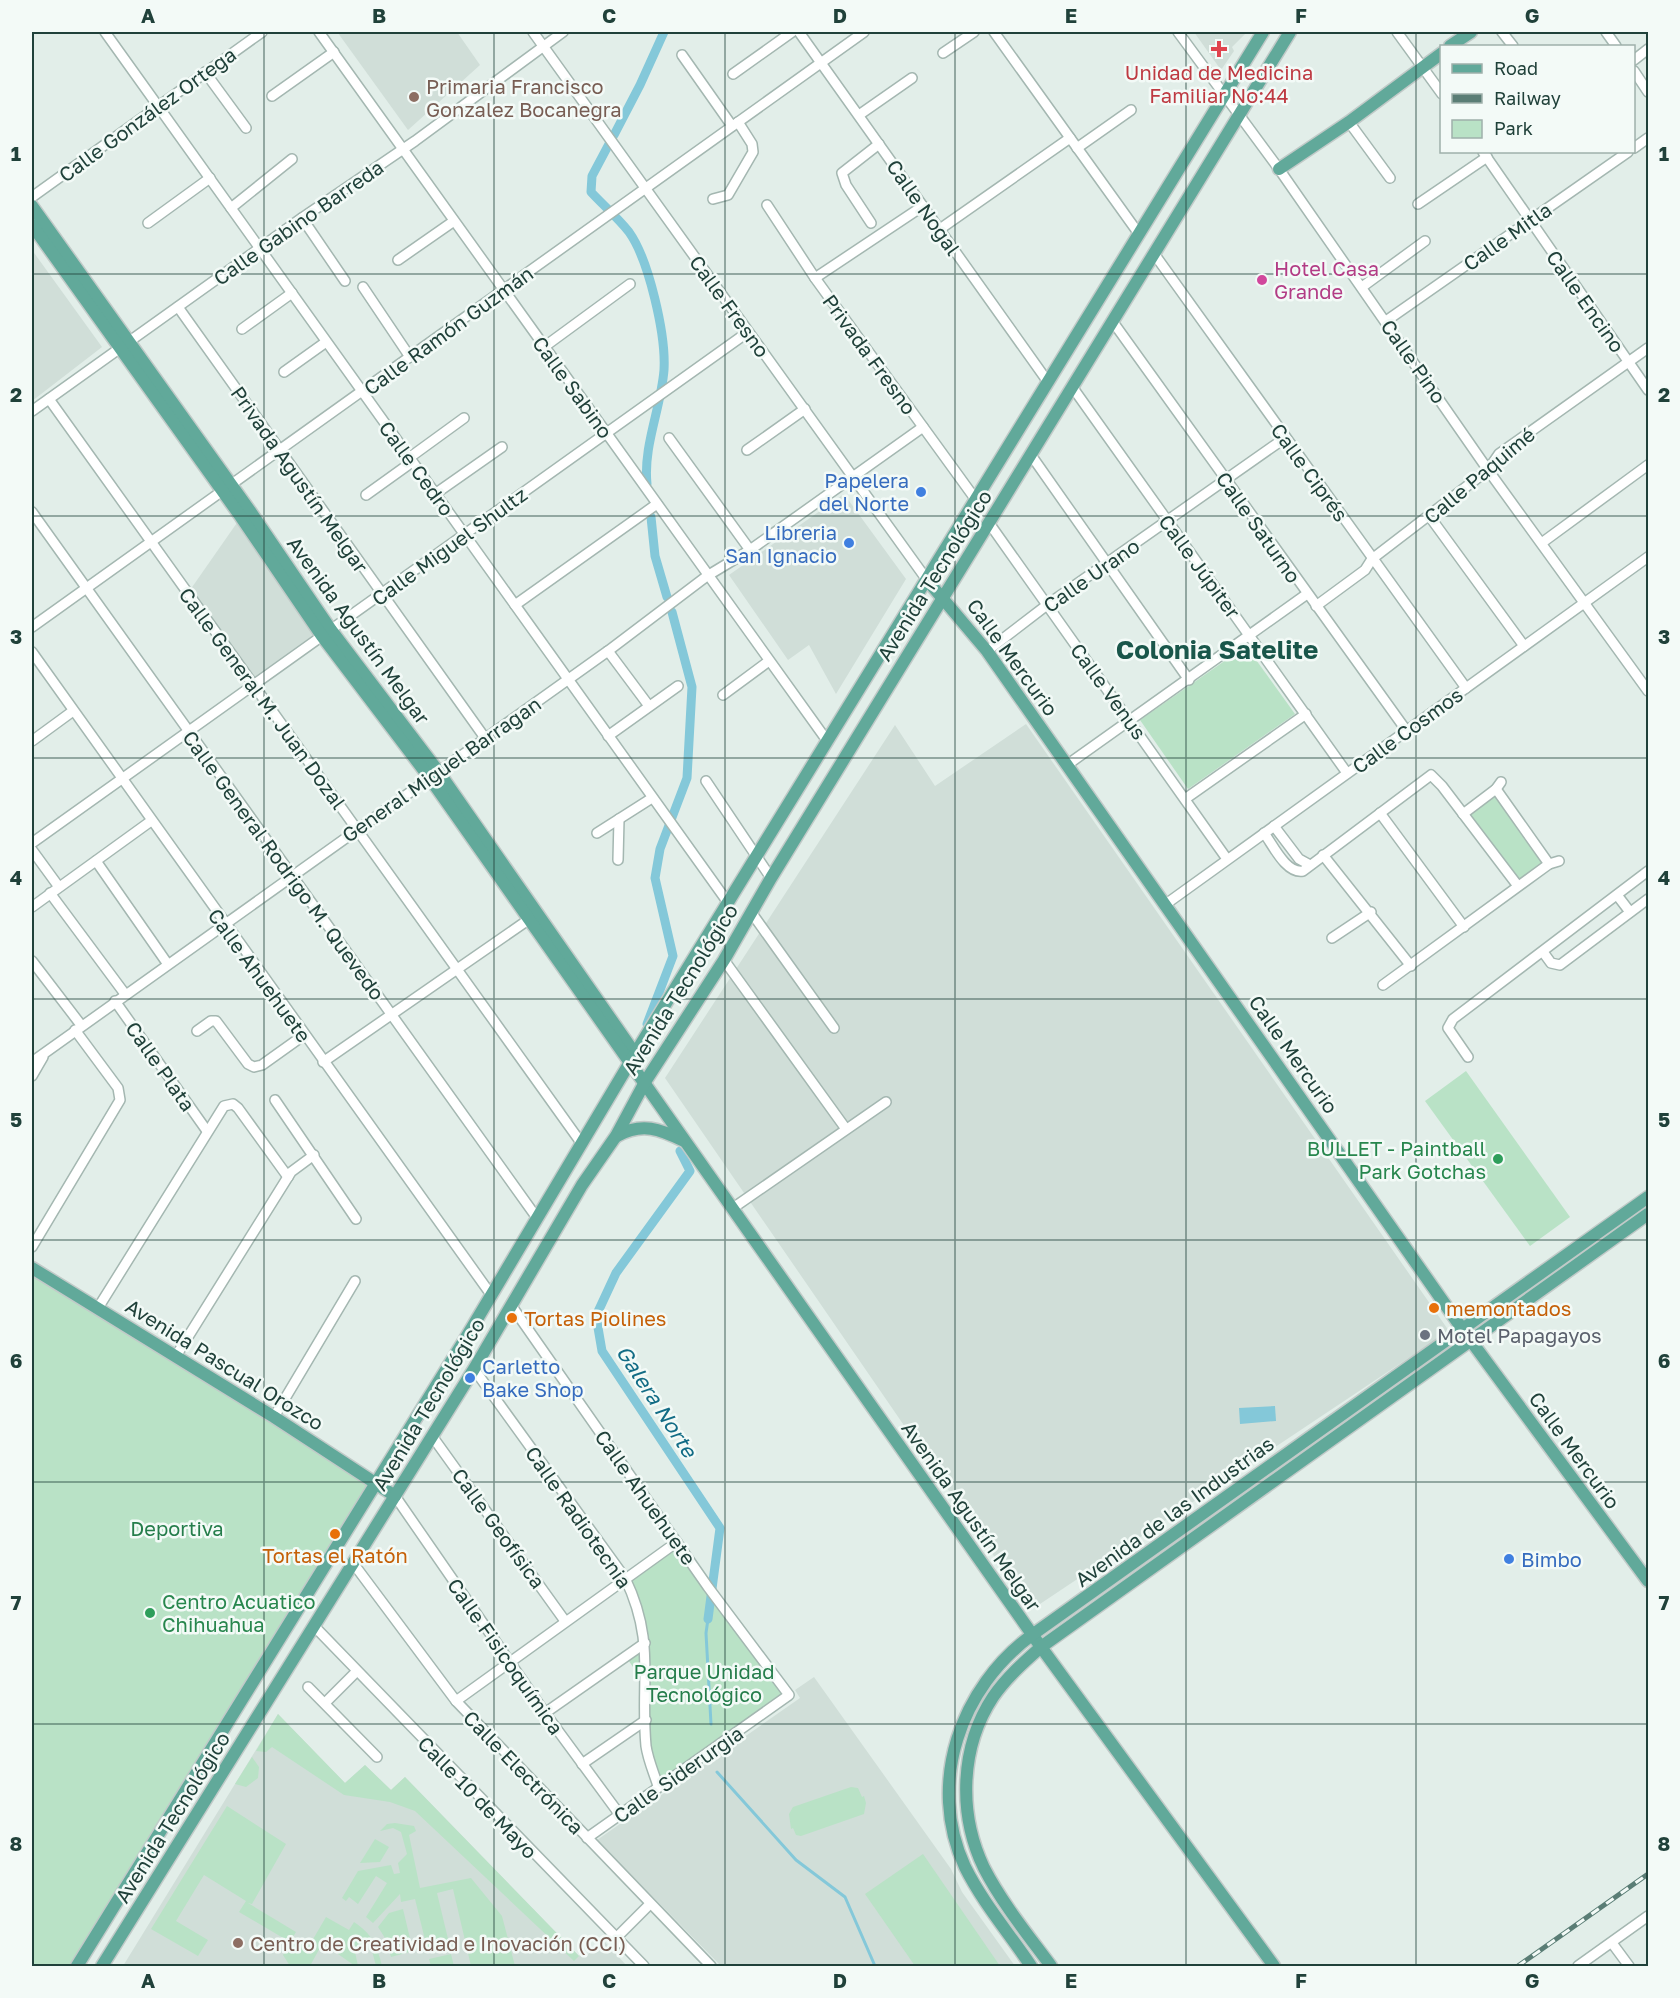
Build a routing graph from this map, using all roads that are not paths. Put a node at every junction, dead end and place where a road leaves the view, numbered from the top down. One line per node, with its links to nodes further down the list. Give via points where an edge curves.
1 (105, 32): 38 (street, Calle Cedro)
2 (262, 32): 30 (street, Calle González Ortega)
3 (319, 32): 23 (street, Calle Sabino)
4 (533, 32): 21 (street, Calle Fresno)
5 (563, 32): 21 (street, Calle Gabino Barreda)
6 (792, 32): 32 (street)
7 (799, 32): 28 (street, Calle Nogal)
8 (864, 32): 28 (street, Calle Ramón Guzmán)
9 (974, 32): 24 (street)
10 (994, 32): 45 (street)
11 (1178, 32): 37 (street, Calle Pino)
12 (1263, 32): 37 (main road, Avenida Tecnológico)
13 (1290, 32): 41 (main road, Avenida Tecnológico)
14 (1397, 32): 29 (street)
15 (1471, 32): 18 (main road)
16 (1502, 32): 19 (street)
17 (1606, 32): 20 (street)
18 (1452, 45)
19 (1512, 45)
20 (1615, 45)
21 (543, 46): 49 (street, Calle Gabino Barreda); 57 (street, Calle Fresno)
22 (1648, 49): 27 (street)
23 (334, 52): 36 (street); 49 (street, Calle Sabino)
24 (943, 53)
25 (1440, 54): 29 (main road)
26 (682, 55): 43 (street)
27 (1635, 59)
28 (821, 62): 40 (street, Calle Nogal); 43 (street, Calle Ramón Guzmán)
29 (1422, 67): 34 (street); 42 (main road)
30 (206, 72): 38 (street, Calle González Ortega); 44 (street)
31 (1635, 72): 35 (street)
32 (734, 74)
33 (912, 78): 40 (street)
34 (1440, 91)
35 (1648, 92)
36 (272, 96)
37 (1224, 96): 41 (street, Calle Pino); 72 (main road, Avenida Tecnológico)
38 (158, 106): 55 (street, Calle Cedro); 58 (street, Calle González Ortega)
39 (1131, 110): 50 (street)
40 (859, 116): 47 (street, Calle Nogal)
41 (1238, 116): 54 (street, Calle Pino); 75 (main road, Avenida Tecnológico)
42 (1349, 122): 54 (main road); 56 (street)
43 (735, 124): 57 (street, Calle Ramón Guzmán); 59 (street, via 752,144 753,152 728,195)
44 (246, 128)
45 (1070, 138): 50 (street); 71 (street)
46 (1648, 138): 48 (street)
47 (879, 144): 63 (street, Calle Nogal); 69 (street, via 842,173)
48 (1635, 147)
49 (403, 148): 65 (street, Calle Gabino Barreda); 66 (street, Calle Sabino)
50 (1077, 148): 72 (street)
51 (1627, 153): 67 (street, Calle Mitla)
52 (1485, 154): 60 (street); 67 (street, Calle Encino)
53 (292, 159): 64 (street)
54 (1279, 170): 81 (street, Calle Pino)
55 (210, 178): 64 (street, Calle Cedro); 68 (street)
56 (1390, 178)
57 (646, 188): 82 (street, Calle Ramón Guzmán); 88 (street, Calle Fresno)
58 (32, 196)
59 (713, 199)
60 (1418, 204)
61 (767, 205): 77 (street, Privada Fresno)
62 (32, 206): 90 (main road, Avenida Agustín Melgar)
63 (923, 206): 71 (street, Calle Nogal); 77 (street)
64 (231, 208): 74 (street, Calle Cedro)
65 (302, 218): 74 (street, Calle Gabino Barreda); 78 (street)
66 (454, 221): 76 (street); 82 (street, Calle Sabino)
67 (1530, 221): 85 (street, Calle Mitla); 94 (street, Calle Encino)
68 (148, 223)
69 (871, 223)
70 (32, 225): 90 (main road, Avenida Agustín Melgar)
71 (940, 229): 96 (street, Calle Nogal)
72 (1139, 234): 96 (main road, Avenida Tecnológico)
73 (1425, 241): 81 (street)
74 (260, 248): 83 (street, Calle Cedro); 84 (street, Calle Gabino Barreda)
75 (1155, 255): 86 (main road, Avenida Tecnológico); 107 (street, Calle Ciprés)
76 (398, 260)
77 (815, 278): 104 (street, Privada Fresno)
78 (345, 282)
79 (630, 284): 91 (street)
80 (363, 287): 93 (street)
81 (1362, 287): 85 (street, Calle Pino)
82 (504, 290): 91 (street, Calle Sabino); 93 (street, Calle Ramón Guzmán)
83 (292, 293): 87 (street); 89 (street, Calle Cedro)
84 (178, 307): 90 (street, Calle Gabino Barreda); 109 (street, Privada Agustín Melgar)
85 (1386, 321): 114 (street, Calle Pino)
86 (1113, 322): 97 (main road, Avenida Tecnológico); 116 (street, Calle Saturno)
87 (242, 328)
88 (748, 332): 101 (street, Calle Fresno); 105 (street, Calle Miguel Shultz)
89 (326, 342): 95 (street); 99 (street, Calle Cedro)
90 (124, 345): 100 (street, Calle Gabino Barreda); 117 (main road, Avenida Agustín Melgar)
91 (544, 346): 105 (street, Calle Sabino)
92 (1648, 348): 94 (street, Calle Paquimé)
93 (410, 357): 99 (street, Calle Ramón Guzmán)
94 (1629, 362): 98 (street, Calle Encino); 114 (street, Calle Paquimé, via 1499,454)
95 (284, 372)
96 (1048, 382): 120 (main road, Avenida Tecnológico)
97 (1073, 388): 111 (main road, Avenida Tecnológico); 124 (street, Calle Júpiter)
98 (1648, 390)
99 (362, 392): 109 (street, Calle Ramón Guzmán); 112 (street, Calle Cedro)
100 (49, 399): 102 (street, Calle Gabino Barreda); 127 (street, Calle General M. Juan Dozal)
101 (805, 410): 110 (street); 115 (street, Calle Fresno)
102 (32, 411)
103 (464, 418): 112 (street)
104 (922, 427): 115 (street, General Miguel Barragan); 120 (street, Privada Fresno)
105 (606, 433): 121 (street, Calle Sabino); 126 (street, Calle Miguel Shultz)
106 (669, 438): 129 (street)
107 (1285, 438): 116 (street, Calle Urano); 131 (street, Calle Ciprés)
108 (502, 447): 118 (street)
109 (280, 450): 117 (street, Calle Ramón Guzmán); 136 (street, Privada Agustín Melgar)
110 (747, 450)
111 (1031, 455): 125 (main road, Avenida Tecnológico); 132 (street)
112 (411, 460): 118 (street, Calle Cedro); 119 (street)
113 (1648, 465): 128 (street)
114 (1488, 470): 123 (street, Calle Paquimé); 128 (street, Calle Pino)
115 (853, 477): 129 (street, General Miguel Barragan); 134 (street, Calle Fresno)
116 (1226, 480): 124 (street, Calle Urano); 137 (street, Calle Saturno)
117 (226, 487): 127 (street, Calle Ramón Guzmán); 144 (main road, Avenida Agustín Melgar)
118 (435, 494): 126 (street, Calle Cedro)
119 (366, 495)
120 (976, 501): 134 (main road, Avenida Tecnológico)
121 (657, 504): 133 (street, Calle Sabino); 140 (street)
122 (32, 512): 135 (street, Calle General Rodrigo M. Quevedo)
123 (1430, 516): 131 (street, Calle Paquimé); 146 (street)
124 (1168, 521): 132 (street, Calle Urano); 145 (street, Calle Júpiter)
125 (989, 523): 138 (main road, Avenida Tecnológico); 141 (street, Calle Venus)
126 (464, 535): 136 (street, Calle Miguel Shultz); 140 (street, Calle Cedro)
127 (152, 542): 135 (street, Calle Ramón Guzmán); 153 (street, Calle General M. Juan Dozal)
128 (1543, 542): 139 (street, Calle Pino)
129 (750, 550): 133 (street, General Miguel Barragan)
130 (1648, 557): 139 (street, Calle Cosmos)
131 (1372, 559): 142 (street, Calle Paquimé, via 1365,570); 155 (street, Calle Ciprés)
132 (1107, 563): 141 (street, Calle Urano); 152 (street)
133 (707, 576): 147 (street, General Miguel Barragan); 150 (street, Calle Sabino)
134 (927, 580): 138 (main road, Calle Mercurio); 167 (main road, Avenida Tecnológico)
135 (86, 588): 143 (street, Calle Ramón Guzmán); 163 (street, Calle General Rodrigo M. Quevedo)
136 (382, 594): 144 (street, Calle Miguel Shultz); 165 (street, Privada Agustín Melgar)
137 (1307, 594): 142 (street, Calle Saturno); 145 (street)
138 (943, 597): 148 (main road, Calle Mercurio); 195 (main road, Avenida Tecnológico)
139 (1585, 602): 146 (street, Calle Cosmos); 156 (street, Calle Pino)
140 (515, 605): 151 (street, Calle Cedro)
141 (1047, 605): 148 (street, Calle Urano); 161 (street, Calle Venus)
142 (1316, 606): 162 (street, Calle Saturno)
143 (32, 627)
144 (326, 633): 153 (street, Calle Miguel Shultz); 170 (main road, Avenida Agustín Melgar)
145 (1249, 634): 152 (street); 160 (street, Calle Júpiter)
146 (1524, 646): 155 (street, Calle Cosmos)
147 (608, 651): 151 (street, General Miguel Barragan); 158 (street)
148 (987, 651): 168 (main road, Calle Mercurio)
149 (32, 652): 159 (street, Calle Ahuehuete)
150 (769, 661): 157 (street); 167 (street, Calle Sabino)
151 (568, 679): 164 (street, Calle Cedro); 165 (street, General Miguel Barragan)
152 (1189, 680): 161 (street)
153 (255, 682): 163 (street, Calle Miguel Shultz); 180 (street, Calle General M. Juan Dozal)
154 (678, 686): 158 (street)
155 (1466, 688): 162 (street, Calle Cosmos)
156 (1648, 692)
157 (723, 695)
158 (649, 706): 164 (street)
159 (73, 711): 166 (street); 171 (street, Calle Ahuehuete)
160 (1306, 714): 169 (street, Calle Júpiter); 174 (street)
161 (1131, 721): 168 (street); 174 (street, Calle Venus)
162 (1406, 730): 169 (street, Calle Cosmos)
163 (188, 731): 171 (street, Calle Miguel Shultz); 194 (street, Calle General Rodrigo M. Quevedo)
164 (608, 735): 173 (street, Calle Cedro)
165 (485, 738): 170 (street, General Miguel Barragan)
166 (32, 741)
167 (828, 742): 186 (main road, Avenida Tecnológico)
168 (1067, 765): 202 (main road, Calle Mercurio)
169 (1347, 773): 179 (street, Calle Cosmos)
170 (434, 774): 180 (street, General Miguel Barragan); 207 (main road, Avenida Agustín Melgar); 225 (main road, Avenida Agustín Melgar)
171 (122, 779): 178 (street, Calle Ahuehuete); 183 (street, Calle Miguel Shultz)
172 (706, 781): 186 (street)
173 (652, 798): 177 (street); 201 (street, Calle Cedro)
174 (1185, 799): 188 (street, Calle Venus)
175 (1380, 813): 176 (street, via 1424,778 1433,776); 185 (street); 209 (street)
176 (1463, 814): 191 (street, via 1498,786); 196 (street)
177 (619, 819): 181 (street); 187 (street)
178 (151, 821): 189 (street); 208 (street, Calle Ahuehuete)
179 (1274, 826): 182 (street, Calle Cosmos); 192 (street, via 1299,859)
180 (357, 829): 194 (street, General Miguel Barragan); 216 (street, Calle General M. Juan Dozal)
181 (597, 832)
182 (1264, 833): 188 (street, Calle Cosmos); 192 (street, via 1294,871 1303,871)
183 (32, 843)
184 (32, 850): 197 (street)
185 (1323, 855): 192 (street); 205 (street)
186 (757, 858): 195 (street); 201 (main road, Avenida Tecnológico)
187 (618, 860)
188 (1227, 860): 202 (street, Calle Cosmos)
189 (96, 861): 197 (street); 214 (street)
190 (1559, 861): 191 (street)
191 (1549, 864): 196 (street)
192 (1310, 865)
193 (1648, 872): 199 (street)
194 (291, 875): 208 (street, General Miguel Barragan); 220 (street, Calle General Rodrigo M. Quevedo)
195 (771, 878): 204 (main road, Avenida Tecnológico)
196 (1518, 886): 209 (street)
197 (59, 887): 198 (street)
198 (50, 893): 203 (street); 218 (street, Calle Plata)
199 (1617, 895): 206 (street); 211 (street)
200 (1648, 899): 206 (street)
201 (729, 904): 224 (main road, Avenida Tecnológico)
202 (1166, 904): 254 (main road, Calle Mercurio)
203 (32, 907)
204 (751, 912): 212 (main road, Avenida Tecnológico); 222 (street)
205 (1371, 912): 210 (street); 215 (street)
206 (1630, 912): 211 (street, via 1560,965 1551,963)
207 (528, 920): 216 (street); 228 (main road, Avenida Agustín Melgar)
208 (224, 923): 214 (street, General Miguel Barragan); 226 (street, Calle Ahuehuete)
209 (1464, 927): 215 (street)
210 (1332, 938)
211 (1543, 952): 229 (street, via 1449,1023 1453,1038)
212 (724, 960): 233 (main road, Avenida Tecnológico); 236 (street)
213 (32, 961): 221 (street)
214 (167, 963): 218 (street, General Miguel Barragan)
215 (1412, 966): 217 (street)
216 (458, 969): 220 (street); 240 (street, Calle General M. Juan Dozal)
217 (1383, 985)
218 (125, 994): 219 (street, General Miguel Barragan)
219 (115, 1001): 221 (street, General Miguel Barragan); 237 (street, Calle Plata)
220 (391, 1015): 231 (street); 246 (street, Calle General Rodrigo M. Quevedo)
221 (78, 1028): 227 (street, General Miguel Barragan); 248 (street, via 118,1088 120,1100)
222 (834, 1028)
223 (197, 1030): 226 (street, via 216,1021 254,1067)
224 (649, 1031): 225 (main road); 228 (main road, Avenida Tecnológico)
225 (623, 1034): 228 (main road, Avenida Agustín Melgar)
226 (304, 1035): 231 (street, Calle Ahuehuete)
227 (47, 1051): 230 (street, General Miguel Barragan); 232 (street)
228 (633, 1057): 233 (main road, Avenida Agustín Melgar); 240 (main road, Avenida Tecnológico)
229 (1468, 1057)
230 (32, 1062)
231 (322, 1062): 251 (street, Calle Ahuehuete)
232 (32, 1076)
233 (645, 1082): 238 (main road, Avenida Tecnológico); 239 (main road, Avenida Agustín Melgar)
234 (276, 1100): 241 (street)
235 (886, 1102): 236 (street)
236 (846, 1129): 244 (street)
237 (207, 1131): 242 (street, via 222,1108 230,1104 238,1108); 253 (street)
238 (615, 1136): 239 (main road, via 650,1127); 252 (main road, Avenida Tecnológico)
239 (684, 1141): 244 (main road, Avenida Agustín Melgar)
240 (582, 1144): 246 (main road, Avenida Tecnológico)
241 (314, 1155): 242 (street); 247 (street)
242 (288, 1177): 256 (street)
243 (1648, 1197): 254 (main road, Avenida de las Industrias)
244 (733, 1208): 271 (main road, Avenida Agustín Melgar)
245 (1648, 1214): 255 (main road, Avenida de las Industrias)
246 (537, 1218): 251 (main road, Avenida Tecnológico)
247 (356, 1219)
248 (32, 1247)
249 (32, 1268): 253 (main road, Avenida Pascual Orozco)
250 (355, 1281): 259 (street)
251 (492, 1296): 261 (main road, Avenida Tecnológico)
252 (511, 1305): 258 (main road, Avenida Tecnológico); 265 (street, Calle Ahuehuete)
253 (98, 1308): 256 (main road, Avenida Pascual Orozco)
254 (1463, 1330): 255 (main road, Calle Mercurio); 257 (main road, Avenida de las Industrias)
255 (1471, 1340): 257 (main road, Avenida de las Industrias); 268 (main road, Calle Mercurio)
256 (176, 1356): 259 (main road, Avenida Pascual Orozco)
257 (1433, 1359): 263 (main road, Avenida de las Industrias); 264 (main road, Avenida de las Industrias)
258 (474, 1369): 260 (main road, Avenida Tecnológico); 267 (street, Calle Radiotecnia)
259 (273, 1417): 261 (main road, Avenida Pascual Orozco)
260 (432, 1436): 262 (main road, Avenida Tecnológico); 269 (street, Calle Geofísica)
261 (376, 1482): 262 (main road, Avenida Pascual Orozco); 291 (main road, Avenida Tecnológico)
262 (395, 1496): 266 (main road, Avenida Tecnológico); 274 (street, Calle Fisicoquímica)
263 (1226, 1497): 264 (main road); 271 (main road, Avenida de las Industrias)
264 (1234, 1509): 273 (main road, Avenida de las Industrias)
265 (677, 1542): 267 (street); 277 (street, Calle Ahuehuete)
266 (353, 1563): 270 (main road, Avenida Tecnológico); 278 (street, Calle Electrónica)
267 (625, 1578): 269 (street); 272 (street, Calle Radiotecnia, via 635,1599)
268 (1648, 1581)
269 (565, 1621): 274 (street)
270 (314, 1626): 275 (street, Calle 10 de Mayo); 292 (main road, Avenida Tecnológico)
271 (1032, 1635): 273 (main road, Avenida Agustín Melgar); 295 (main road, Avenida de las Industrias, via 999,1664 966,1712 954,1745 950,1781 953,1823 964,1865)
272 (645, 1643): 280 (street); 281 (street, Calle Radiotecnia)
273 (1041, 1647): 296 (main road, Avenida de las Industrias, via 1006,1680 982,1717 965,1788 968,1821 983,1866); 297 (main road, Avenida Agustín Melgar)
274 (509, 1661): 278 (street); 280 (street, Calle Fisicoquímica)
275 (356, 1672): 279 (street); 289 (street, Calle 10 de Mayo)
276 (309, 1686): 279 (street)
277 (784, 1687): 284 (street, Calle Siderurgia, via 788,1699)
278 (456, 1701): 286 (street, Calle Electrónica)
279 (325, 1703): 282 (street)
280 (545, 1713): 283 (street, Calle Fisicoquímica)
281 (646, 1720): 283 (street); 284 (street, Calle Radiotecnia, via 647,1752)
282 (377, 1757)
283 (582, 1764): 285 (street, Calle Fisicoquímica)
284 (658, 1786): 285 (street, Calle Siderurgia)
285 (620, 1815): 286 (street, Calle Siderurgia)
286 (587, 1838): 287 (street, Calle Electrónica)
287 (650, 1904): 289 (street); 294 (street, Calle Electrónica)
288 (1648, 1916): 290 (street)
289 (616, 1938): 293 (street, Calle 10 de Mayo)
290 (1612, 1942): 298 (street); 299 (street)
291 (77, 1966)
292 (102, 1966)
293 (644, 1966)
294 (711, 1966)
295 (1031, 1966)
296 (1051, 1966)
297 (1274, 1966)
298 (1578, 1966)
299 (1629, 1966)

